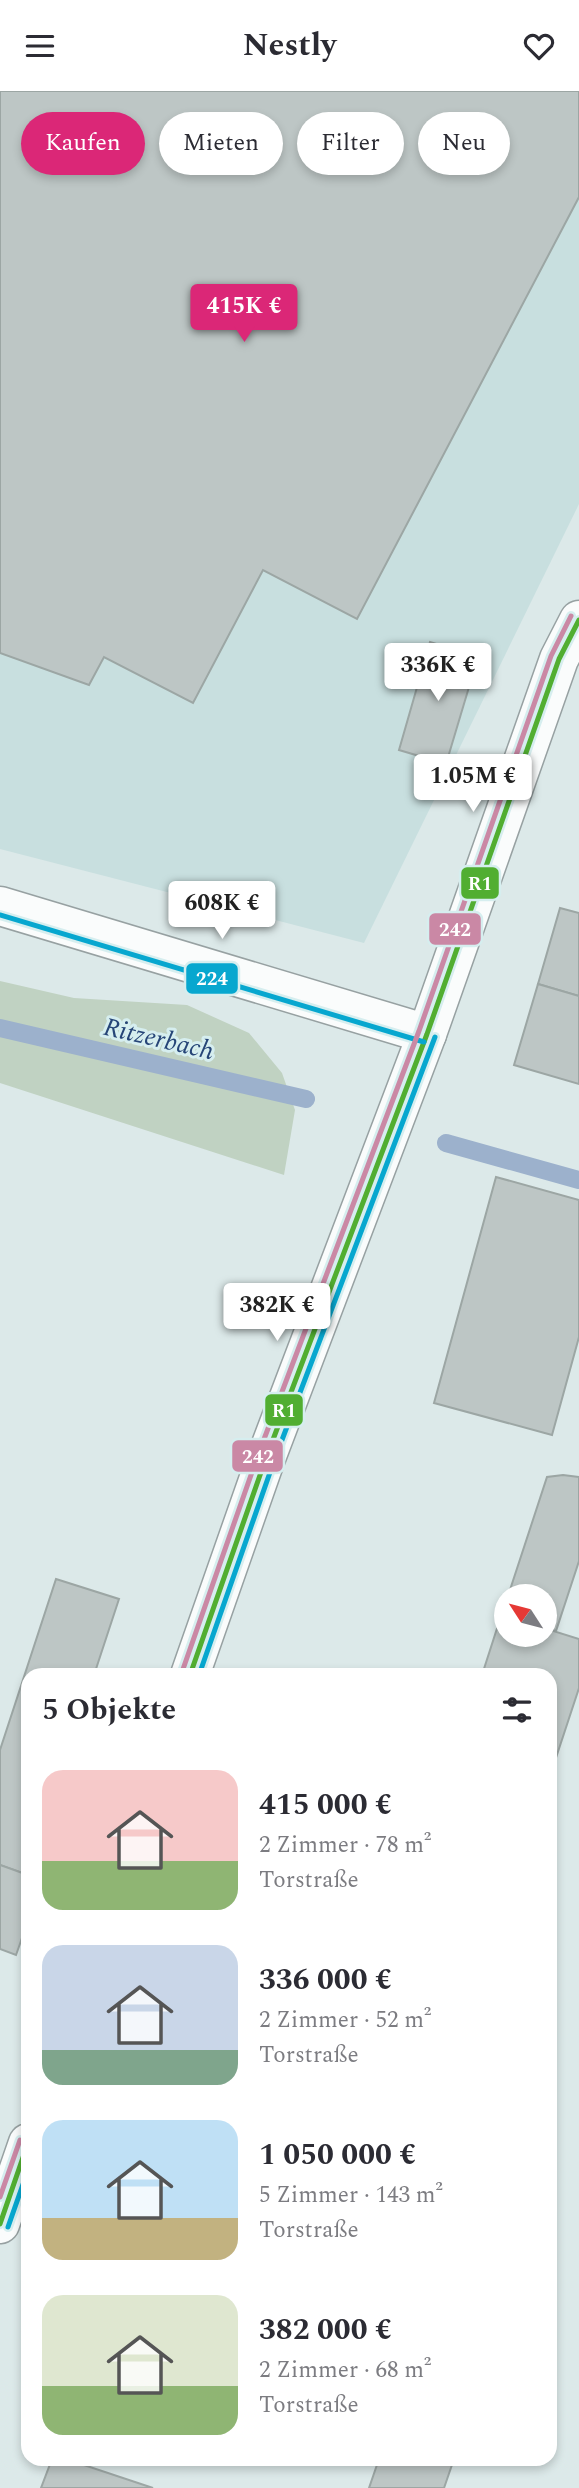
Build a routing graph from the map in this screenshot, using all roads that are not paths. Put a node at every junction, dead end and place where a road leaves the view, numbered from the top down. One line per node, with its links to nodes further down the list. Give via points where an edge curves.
1 (579, 620): 3 (main road, via 559,659)
2 (0, 906): 3 (main road)
3 (428, 1034): 4 (main road, via 265,1458)
4 (192, 1668)
5 (21, 2163): 6 (main road)
6 (0, 2224)

